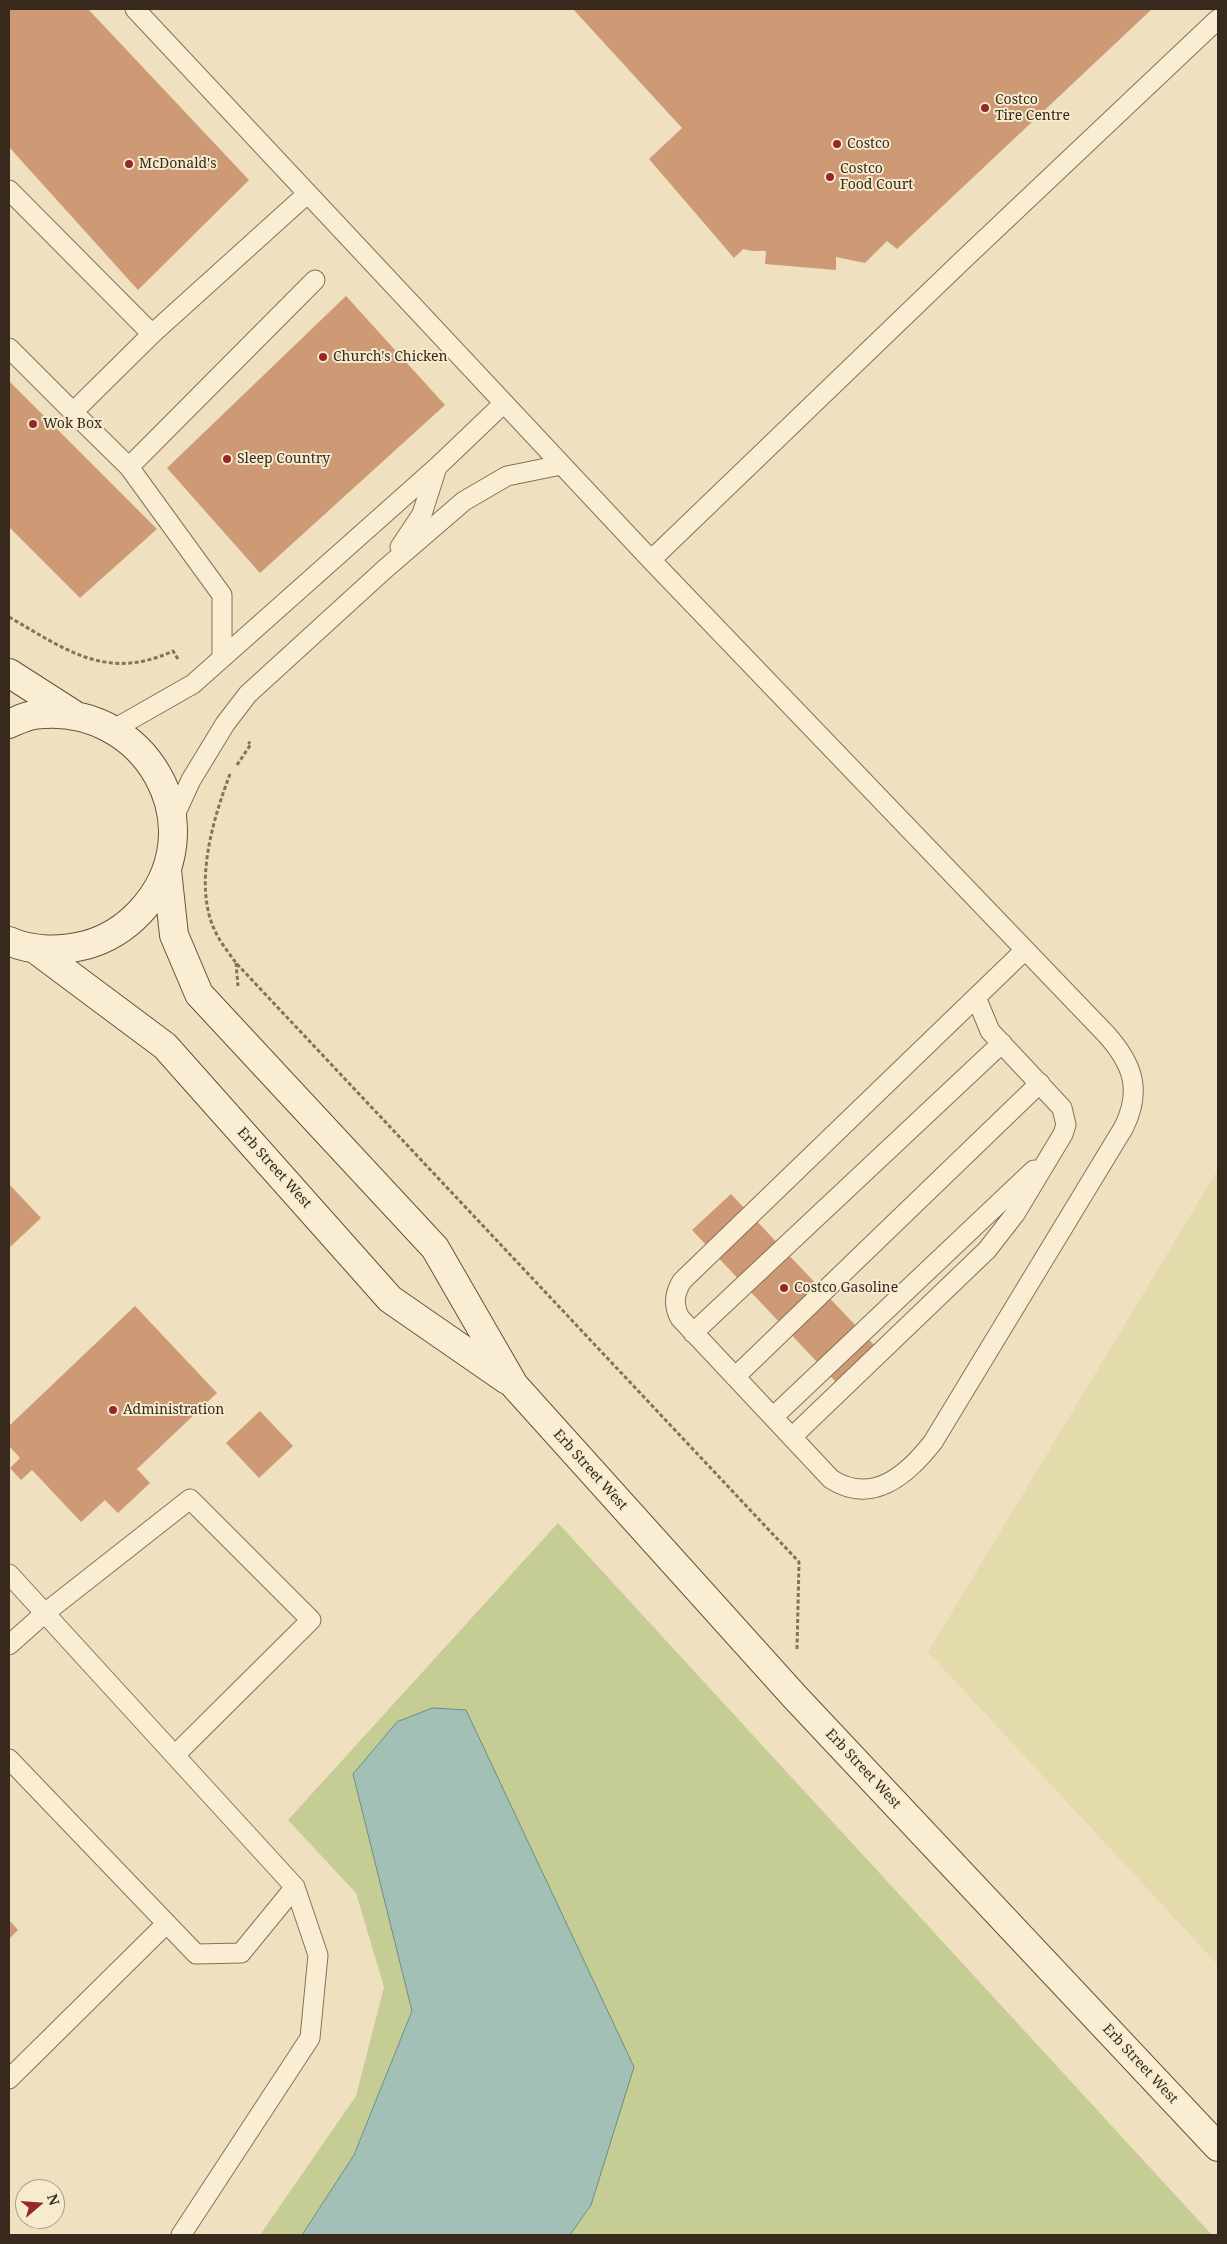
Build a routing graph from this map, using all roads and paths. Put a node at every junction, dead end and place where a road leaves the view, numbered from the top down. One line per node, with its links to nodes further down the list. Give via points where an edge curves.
1 (135, 9): 4 (lane)
2 (1218, 19): 13 (lane)
3 (9, 190): 6 (lane)
4 (307, 194): 6 (lane); 8 (lane)
5 (315, 280): 12 (lane)
6 (152, 334): 9 (lane)
7 (9, 348): 9 (lane)
8 (504, 403): 10 (lane); 11 (lane)
9 (73, 412): 12 (lane)
10 (561, 465): 13 (lane); 14 (lane, via 507,476 464,500)
11 (437, 467): 14 (lane, via 422,514); 16 (lane)
12 (129, 468): 16 (lane, via 222,595)
13 (651, 560): 28 (lane)
14 (385, 569): 25 (lane, via 248,694 225,724 191,780)
15 (9, 617): 17 (path, via 73,653 105,663 131,664 172,651)
16 (222, 657): 21 (lane, via 193,684)
17 (183, 666)
18 (9, 673): 19 (main road)
19 (73, 714): 20 (main road, via 32,715); 21 (main road)
20 (9, 724)
21 (114, 729): 25 (main road, via 143,752 163,783)
22 (245, 740): 23 (path, via 251,744)
23 (236, 766)
24 (231, 773): 41 (path, via 216,811 208,851 206,883 209,914 215,932 236,963 799,1562)
25 (173, 819): 26 (main road, via 173,845)
26 (167, 870): 27 (main road, via 152,900 129,924 101,941 69,950); 35 (main road, Erb Street West, via 174,935 199,994 435,1248)
27 (16, 944): 35 (main road, Erb Street West, via 165,1046 390,1299)
28 (1025, 950): 29 (lane); 37 (lane, via 1123,1055 1129,1066 1134,1093 1133,1106 1124,1127 933,1442 917,1462 887,1483 855,1490 832,1479)
29 (976, 997): 30 (lane, via 990,1031); 33 (lane, via 682,1281 677,1290 676,1310)
30 (1002, 1044): 31 (lane); 33 (lane)
31 (1040, 1083): 32 (lane, via 1065,1116 1066,1125); 34 (lane)
32 (1052, 1153): 36 (lane); 37 (lane, via 1015,1214 987,1250)
33 (693, 1333): 34 (lane)
34 (735, 1377): 36 (lane)
35 (514, 1385): 41 (main road, Erb Street West)
36 (773, 1416): 37 (lane)
37 (792, 1437)
38 (9, 1574): 39 (lane)
39 (45, 1613): 40 (lane); 42 (lane); 42 (lane, via 190,1499 311,1620)
40 (9, 1645)
41 (795, 1697): 47 (main road, Erb Street West)
42 (175, 1755): 44 (lane)
43 (9, 1759): 45 (lane)
44 (296, 1887): 45 (lane, via 241,1953 196,1954); 48 (lane, via 318,1955 310,2038)
45 (166, 1924): 46 (lane)
46 (9, 2079)
47 (1218, 2147)
48 (181, 2235)

